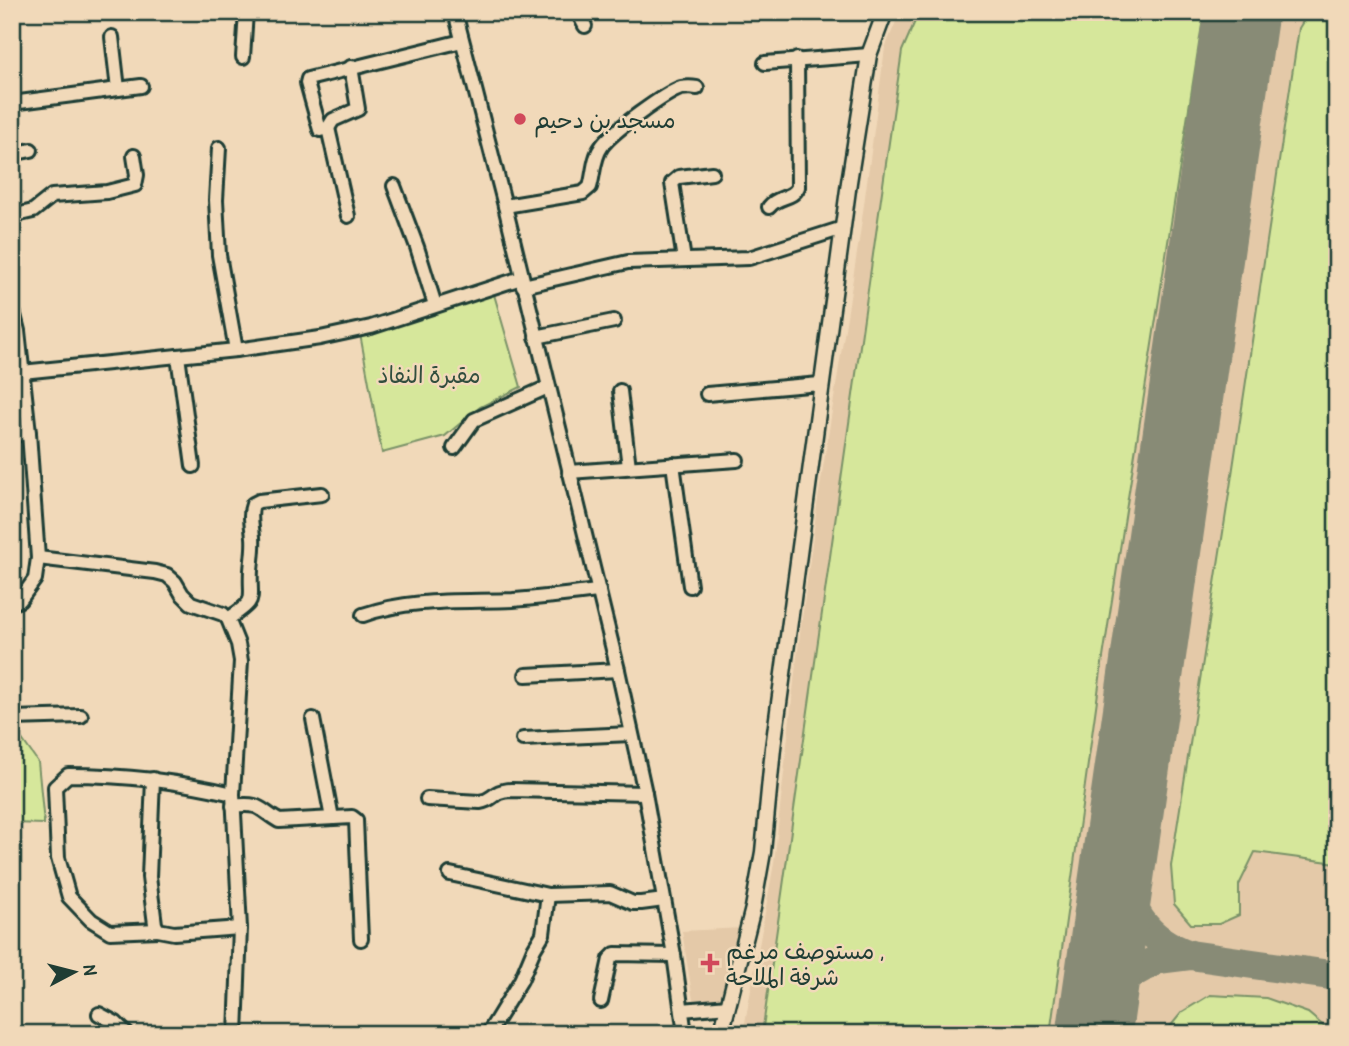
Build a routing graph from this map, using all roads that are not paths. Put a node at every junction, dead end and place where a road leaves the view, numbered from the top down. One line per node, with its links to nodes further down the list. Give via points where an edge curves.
1 (246, 12): 9 (street)
2 (455, 12): 7 (street)
3 (578, 12): 5 (street)
4 (885, 12): 8 (main road)
5 (585, 26)
6 (112, 37): 15 (street)
7 (462, 41): 12 (street); 24 (street)
8 (869, 55): 10 (street); 28 (main road)
9 (243, 57)
10 (797, 59): 11 (street); 25 (street, via 797,187 792,195 776,199)
11 (765, 63)
12 (351, 67): 17 (street, via 358,108 333,120); 17 (street, via 308,79 318,128)
13 (141, 86): 15 (street)
14 (697, 88): 24 (street, via 673,91 607,140 598,153 590,187 583,192)
15 (118, 89): 16 (street)
16 (12, 103)
17 (328, 128): 27 (street)
18 (219, 148): 35 (street, via 219,255)
19 (31, 150): 20 (street)
20 (12, 155)
21 (134, 156): 26 (street, via 135,185 107,192 52,195 33,211)
22 (712, 173): 29 (street, via 679,177 673,183)
23 (394, 186): 31 (street)
24 (505, 206): 30 (street)
25 (769, 207)
26 (12, 216)
27 (348, 216)
28 (843, 228): 29 (street, via 749,258); 38 (main road)
29 (684, 260): 30 (street, via 628,262)
30 (522, 282): 31 (street); 34 (street)
31 (435, 306): 35 (street, via 371,327)
32 (12, 307): 37 (street)
33 (614, 321): 34 (street)
34 (536, 337): 39 (street)
35 (236, 350): 36 (street)
36 (178, 356): 37 (street); 47 (street)
37 (22, 372): 42 (street)
38 (820, 384): 41 (street); 77 (main road, via 763,852)
39 (548, 387): 44 (street, via 481,415); 49 (street)
40 (620, 391): 48 (street)
41 (707, 394)
42 (29, 433): 43 (street); 51 (street)
43 (12, 435)
44 (454, 448)
45 (737, 460): 46 (street)
46 (673, 464): 48 (street); 52 (street)
47 (193, 466)
48 (629, 467): 49 (street)
49 (569, 472): 53 (street)
50 (322, 494): 56 (street, via 253,504 253,590 245,608)
51 (38, 558): 54 (street, via 35,579); 56 (street, via 167,575 191,603)
52 (690, 586)
53 (599, 591): 55 (street, via 516,600 409,603); 57 (street)
54 (12, 604)
55 (363, 615)
56 (228, 619): 67 (street, via 241,661)
57 (618, 670): 58 (street); 62 (street)
58 (526, 675)
59 (81, 716): 60 (street)
60 (12, 718)
61 (313, 719): 68 (street)
62 (631, 734): 63 (street); 65 (street)
63 (523, 739)
64 (153, 779): 67 (street, via 188,783); 73 (street, via 149,883); 73 (street, via 68,775 55,787 58,858 69,897 110,932)
65 (645, 793): 66 (street, via 511,790 495,792 483,802); 71 (street)
66 (427, 799)
67 (233, 800): 68 (street, via 260,807 279,821); 72 (street)
68 (332, 818): 74 (street, via 352,817 358,824)
69 (450, 874): 70 (street)
70 (548, 895): 71 (street, via 610,893 634,903); 82 (street, via 543,934)
71 (664, 900): 75 (street)
72 (240, 928): 73 (street); 81 (street)
73 (158, 930)
74 (361, 939)
75 (674, 956): 76 (street, via 615,954); 78 (street)
76 (601, 1001)
77 (728, 1006): 78 (street); 84 (main road)
78 (682, 1010): 83 (street)
79 (99, 1014): 80 (street)
80 (127, 1034)
81 (236, 1034)
82 (488, 1034)
83 (685, 1034)
84 (721, 1034)

